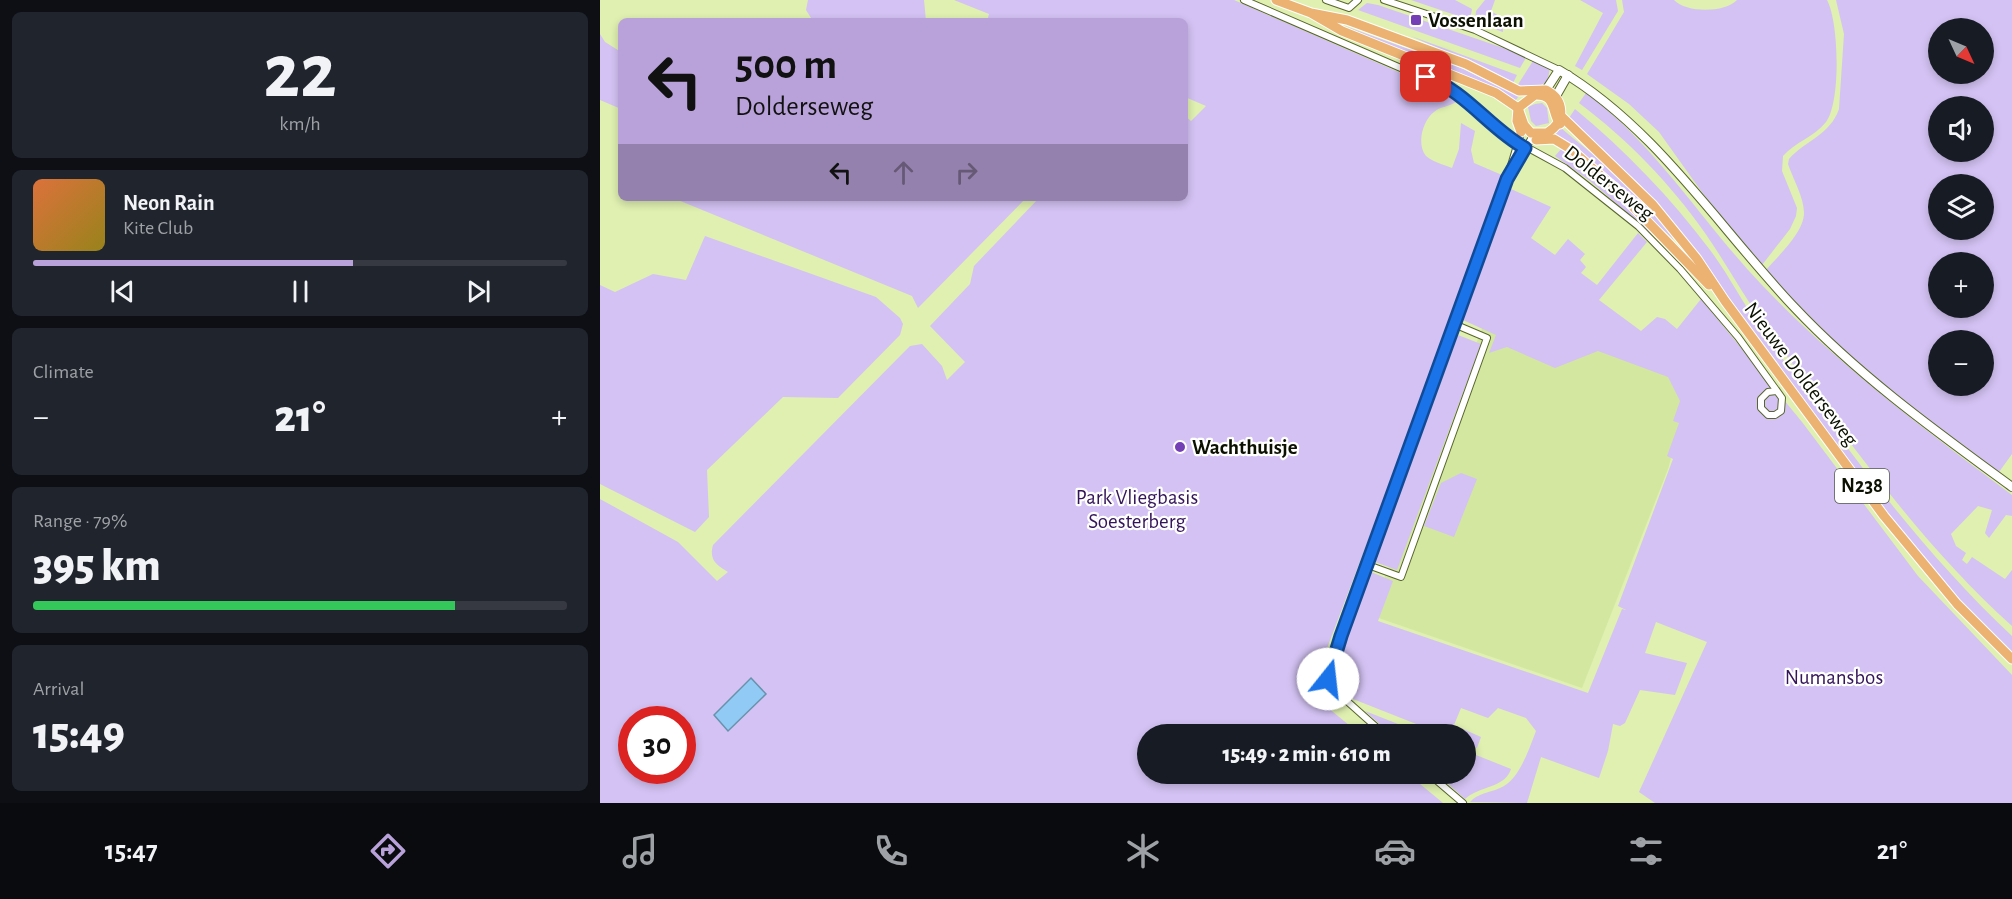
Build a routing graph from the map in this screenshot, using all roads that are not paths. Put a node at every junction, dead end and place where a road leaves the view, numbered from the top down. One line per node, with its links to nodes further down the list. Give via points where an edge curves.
1 (1244, 0): 15 (street, Dolderseweg, via 1442,83)
2 (1276, 0): 6 (main road)
3 (1326, 0): 4 (street, via 1349,8)
4 (1358, 0)
5 (1384, 0): 7 (street, via 1475,30)
6 (1311, 14): 9 (main road, via 1347,20 1466,64 1519,92); 11 (main road, via 1341,31 1487,91)
7 (1559, 70): 8 (main road); 9 (main road)
8 (1568, 75): 10 (main road); 21 (main road, via 1626,120 1796,309 1870,379)
9 (1544, 93): 10 (main road); 11 (main road, via 1528,98); 12 (main road, N238)
10 (1556, 96): 12 (main road, via 1561,107)
11 (1517, 110): 13 (main road); 14 (main road)
12 (1560, 119): 14 (main road, via 1547,133); 18 (main road, Nieuwe Dolderseweg / N238, via 1653,205 1697,259)
13 (1521, 132): 14 (main road); 15 (street)
14 (1533, 137): 16 (street); 18 (main road, Nieuwe Dolderseweg / N238, via 1562,142 1609,182)
15 (1517, 143): 16 (street, Dolderseweg); 17 (street)
16 (1525, 148): 17 (street); 20 (street, Dolderseweg, via 1551,158 1638,226 1710,302)
17 (1507, 179): 19 (street)
18 (1725, 302): 23 (main road, Nieuwe Dolderseweg / N238, via 1884,516 1934,578)
19 (1454, 324): 22 (street); 22 (street, via 1487,338 1401,577)
20 (1776, 391)
21 (2012, 487)
22 (1368, 565): 24 (street, via 1328,679 1329,685)
23 (2012, 659)
24 (1373, 724)
25 (1441, 784): 26 (street)
26 (1463, 803)

